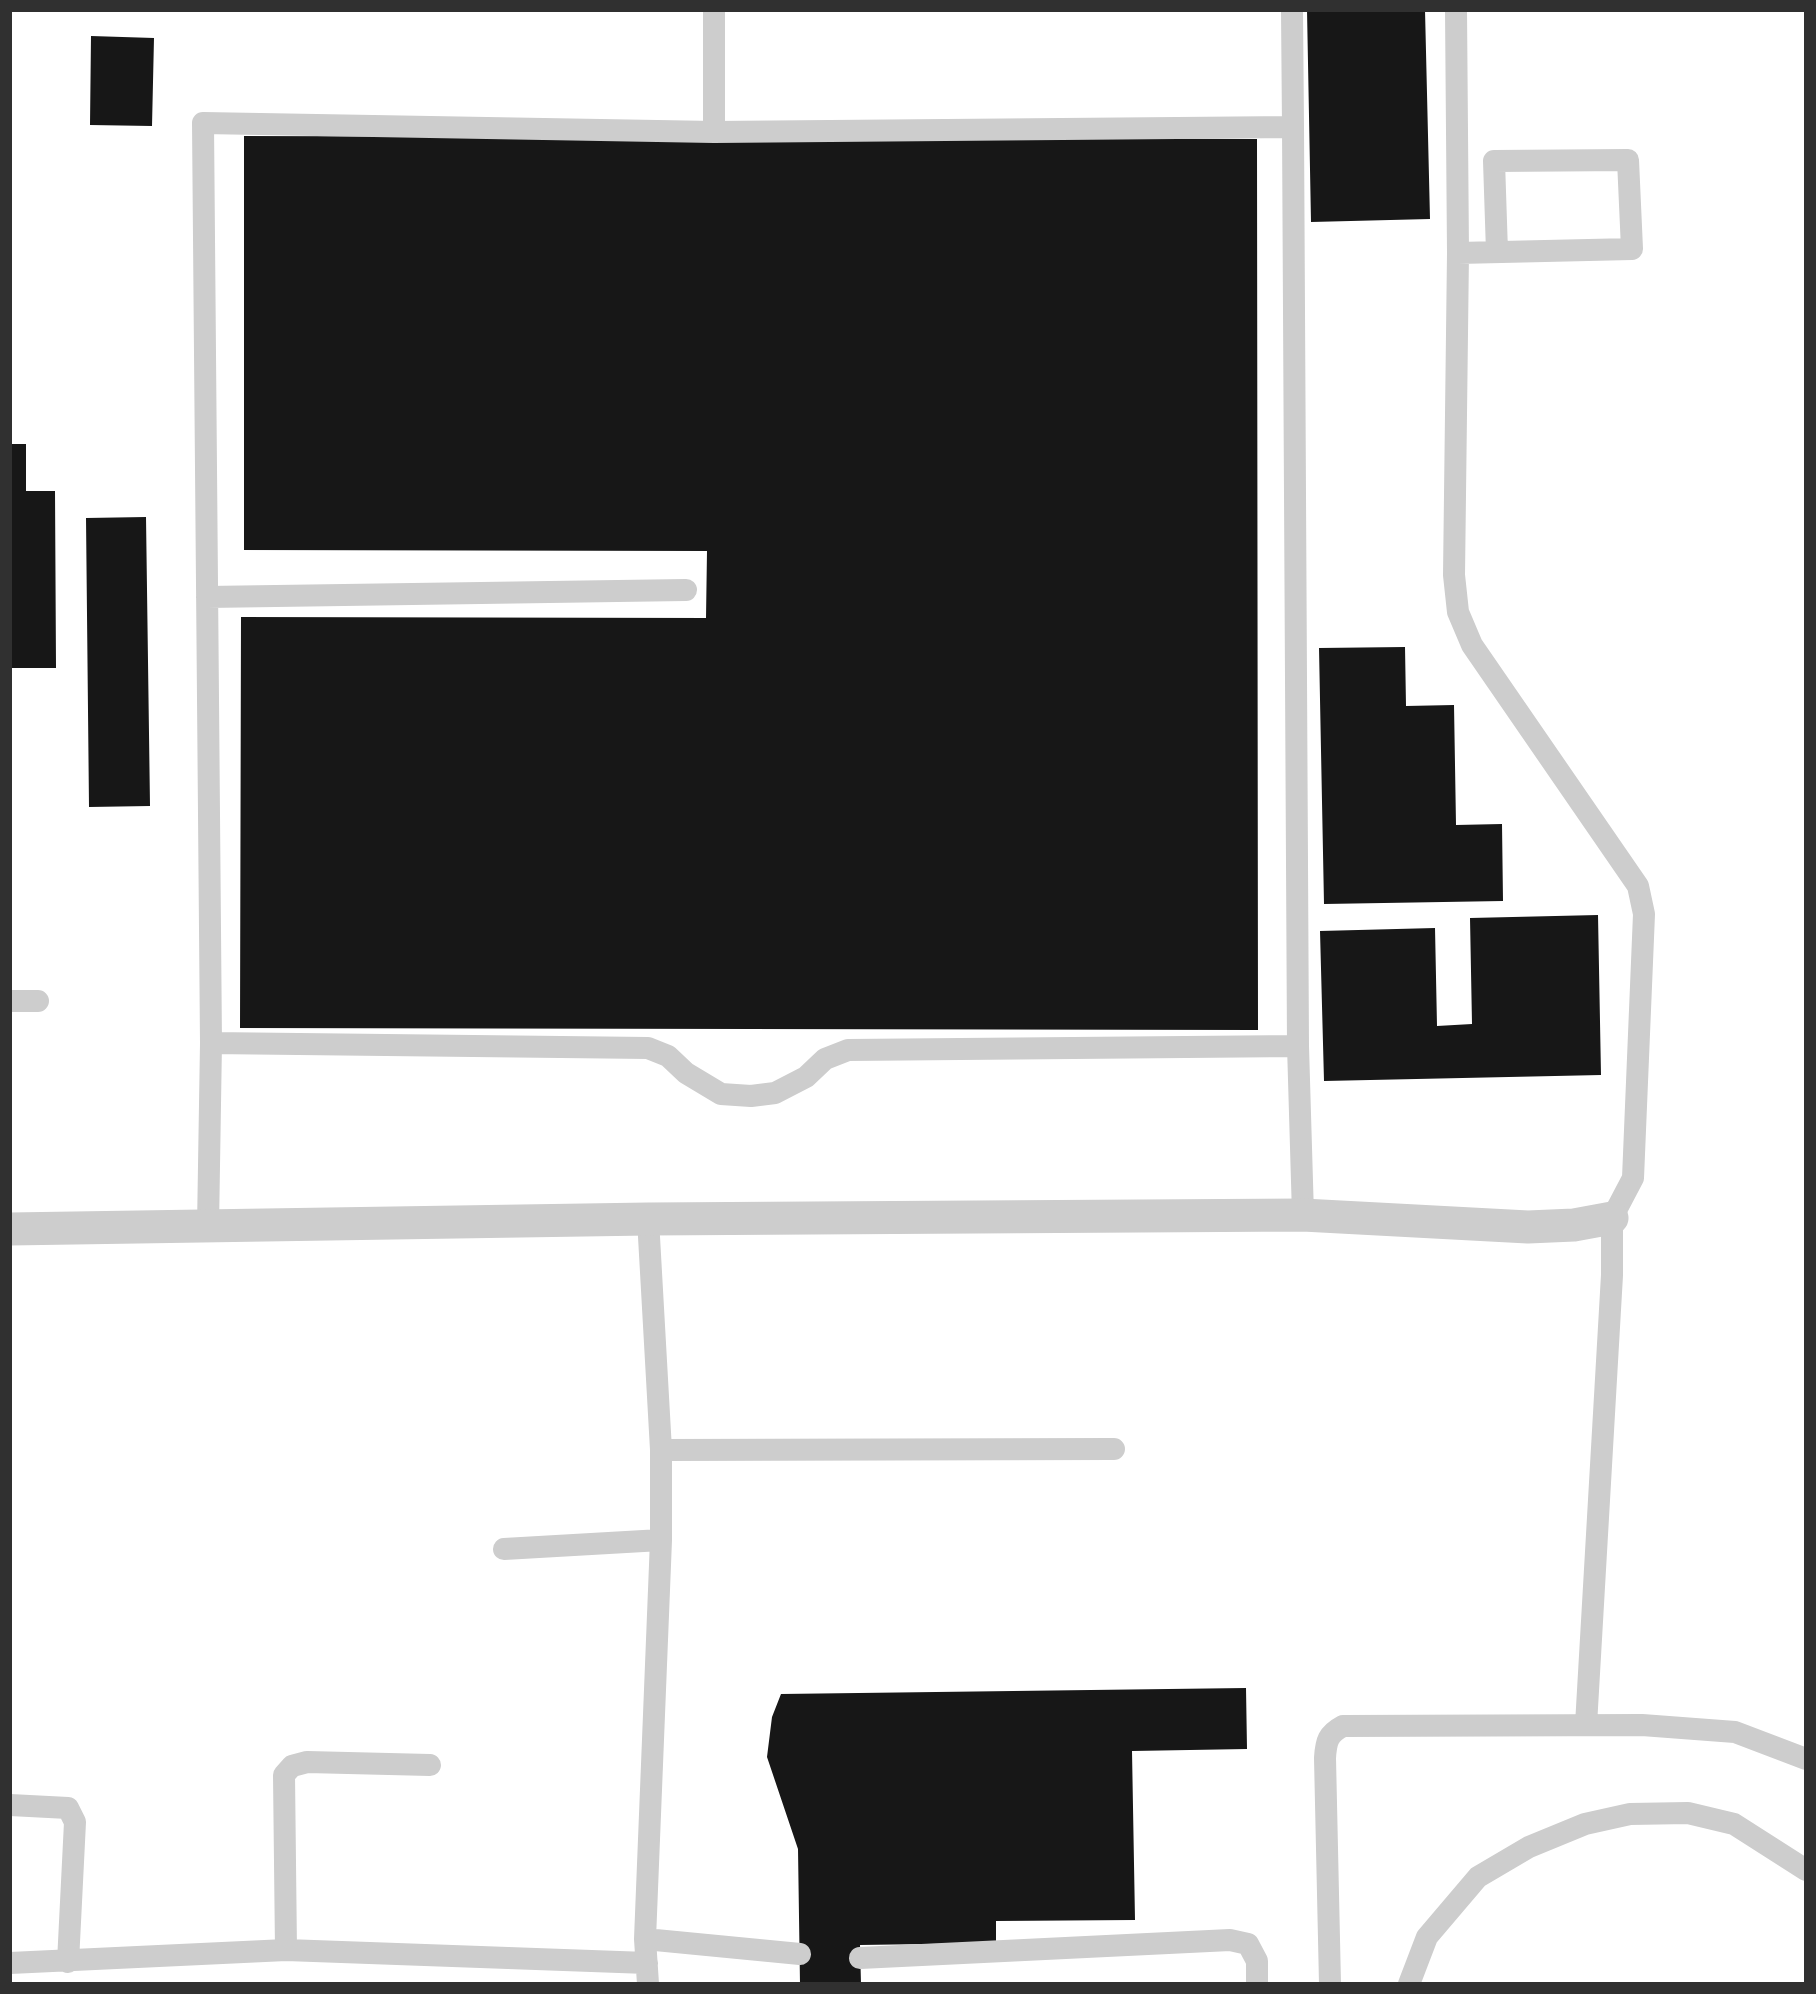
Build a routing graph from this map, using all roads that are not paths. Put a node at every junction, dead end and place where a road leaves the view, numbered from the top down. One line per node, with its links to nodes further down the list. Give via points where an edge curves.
1 (714, 10): 5 (lane)
2 (1292, 10): 4 (lane)
3 (1456, 10): 7 (lane)
4 (1293, 127): 5 (lane); 13 (lane)
5 (714, 132): 9 (lane, via 203,123)
6 (1497, 252): 6 (lane, via 1632,249 1628,160 1494,162); 7 (lane)
7 (1458, 253): 15 (lane, via 1454,575 1458,612 1472,645 1638,886 1644,914 1633,1178)
8 (686, 590): 9 (lane)
9 (207, 597): 12 (lane)
10 (10, 1001): 11 (lane)
11 (38, 1001)
12 (211, 1043): 13 (lane, via 648,1048 668,1056 686,1073 720,1094 751,1096 775,1093 806,1077 825,1059 848,1050); 17 (lane)
13 (1298, 1046): 14 (lane)
14 (1303, 1215): 15 (street, via 1528,1227); 16 (street)
15 (1612, 1218): 23 (lane, via 1607,1378)
16 (648, 1219): 17 (street); 20 (lane)
17 (208, 1227): 18 (street)
18 (10, 1229)
19 (1114, 1449): 20 (lane)
20 (661, 1450): 21 (lane)
21 (661, 1540): 22 (lane); 28 (lane)
22 (504, 1549)
23 (1586, 1725): 24 (lane, via 1735,1732); 36 (lane, via 1352,1724 1331,1732 1326,1740 1325,1758)
24 (1806, 1759)
25 (430, 1765): 29 (lane, via 307,1762 292,1766 284,1774)
26 (10, 1805): 32 (lane, via 68,1808 75,1821)
27 (1806, 1870): 37 (lane, via 1734,1824 1688,1813 1630,1814 1585,1824 1529,1847 1478,1877 1427,1937)
28 (645, 1939): 30 (lane); 34 (lane)
29 (286, 1950): 32 (lane); 34 (lane)
30 (800, 1954)
31 (860, 1958): 35 (lane, via 1230,1940 1248,1944 1257,1961)
32 (68, 1962): 33 (lane)
33 (10, 1963)
34 (647, 1973)
35 (1257, 1983)
36 (1330, 1983)
37 (1409, 1983)

